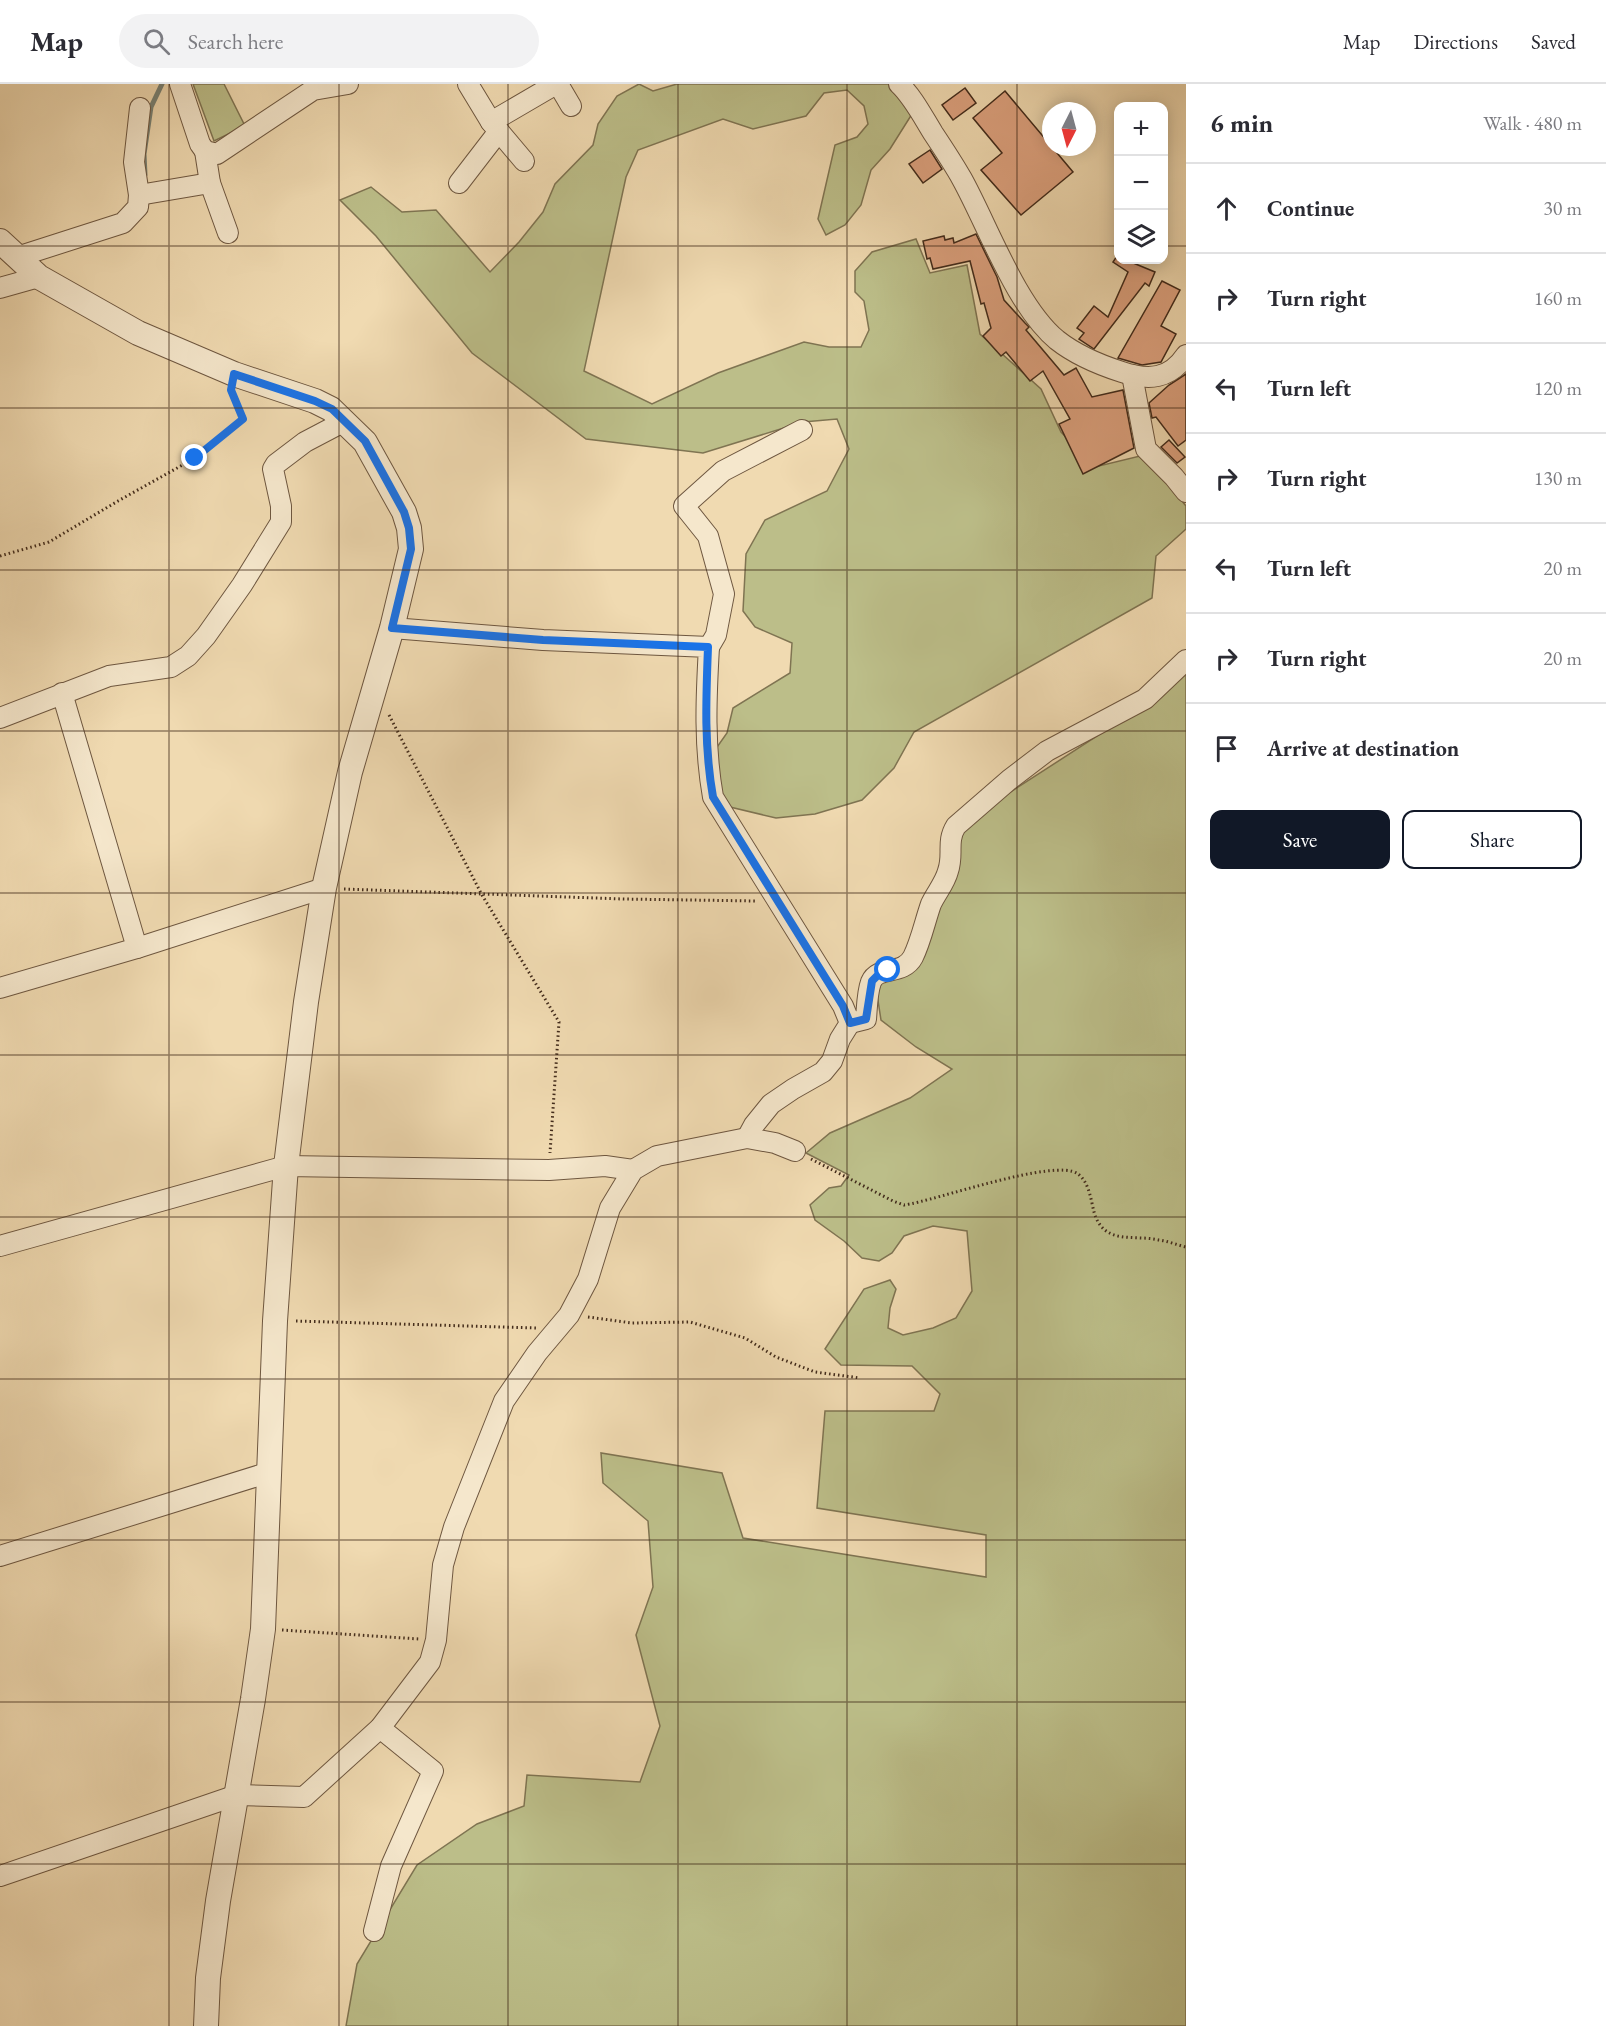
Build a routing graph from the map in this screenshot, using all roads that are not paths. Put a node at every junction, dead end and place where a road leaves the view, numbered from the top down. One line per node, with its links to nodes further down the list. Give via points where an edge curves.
1 (180, 84): 9 (street)
2 (348, 84): 9 (street, via 313,90 217,154)
3 (468, 84): 8 (street)
4 (557, 84): 6 (street); 8 (street)
5 (899, 84): 19 (street, via 961,178 1017,288 1039,319 1057,339 1083,356)
6 (571, 106)
7 (140, 108): 13 (street, via 134,162)
8 (495, 127): 10 (street); 12 (street)
9 (205, 151): 11 (street)
10 (524, 161)
11 (210, 183): 13 (street); 14 (street)
12 (459, 183)
13 (139, 195): 15 (street, via 138,207 123,223)
14 (228, 233)
15 (9, 249): 16 (street)
16 (39, 276): 17 (street); 20 (street, via 138,333 234,374 315,401)
17 (0, 288)
18 (1186, 355): 19 (street, via 1178,367 1161,377)
19 (1131, 375): 22 (street, via 1146,449)
20 (345, 421): 23 (street, via 365,441 409,528 411,549); 26 (street, via 305,442 276,464 273,470 281,522 242,585 188,656 171,667 108,676)
21 (802, 430): 24 (street, via 723,471 684,506 708,536 724,594 716,635)
22 (1186, 492)
23 (392, 628): 24 (street); 28 (street, via 350,772)
24 (708, 647): 31 (street, via 705,723 713,797)
25 (1186, 660): 31 (street, via 1145,699 1047,751 956,826 950,835 948,873 932,902 914,956 908,965 880,973 872,981 866,1019)
26 (62, 693): 27 (street); 29 (street)
27 (0, 718)
28 (324, 888): 29 (street); 34 (street)
29 (137, 948): 30 (street)
30 (0, 988)
31 (850, 1023): 32 (street, via 823,1072 771,1104)
32 (747, 1138): 33 (street); 35 (street, via 657,1156)
33 (795, 1151)
34 (286, 1166): 35 (street, via 549,1170 605,1166); 36 (street); 37 (street)
35 (633, 1170): 39 (street, via 610,1208 588,1279 564,1322 504,1401 443,1565 436,1640 430,1662)
36 (0, 1246)
37 (270, 1472): 38 (street); 40 (street, via 263,1629)
38 (0, 1556)
39 (380, 1728): 40 (street, via 304,1797); 42 (street, via 433,1771 391,1866)
40 (237, 1795): 41 (street); 43 (street, via 218,1901)
41 (0, 1876)
42 (374, 1931)
43 (206, 2026)

